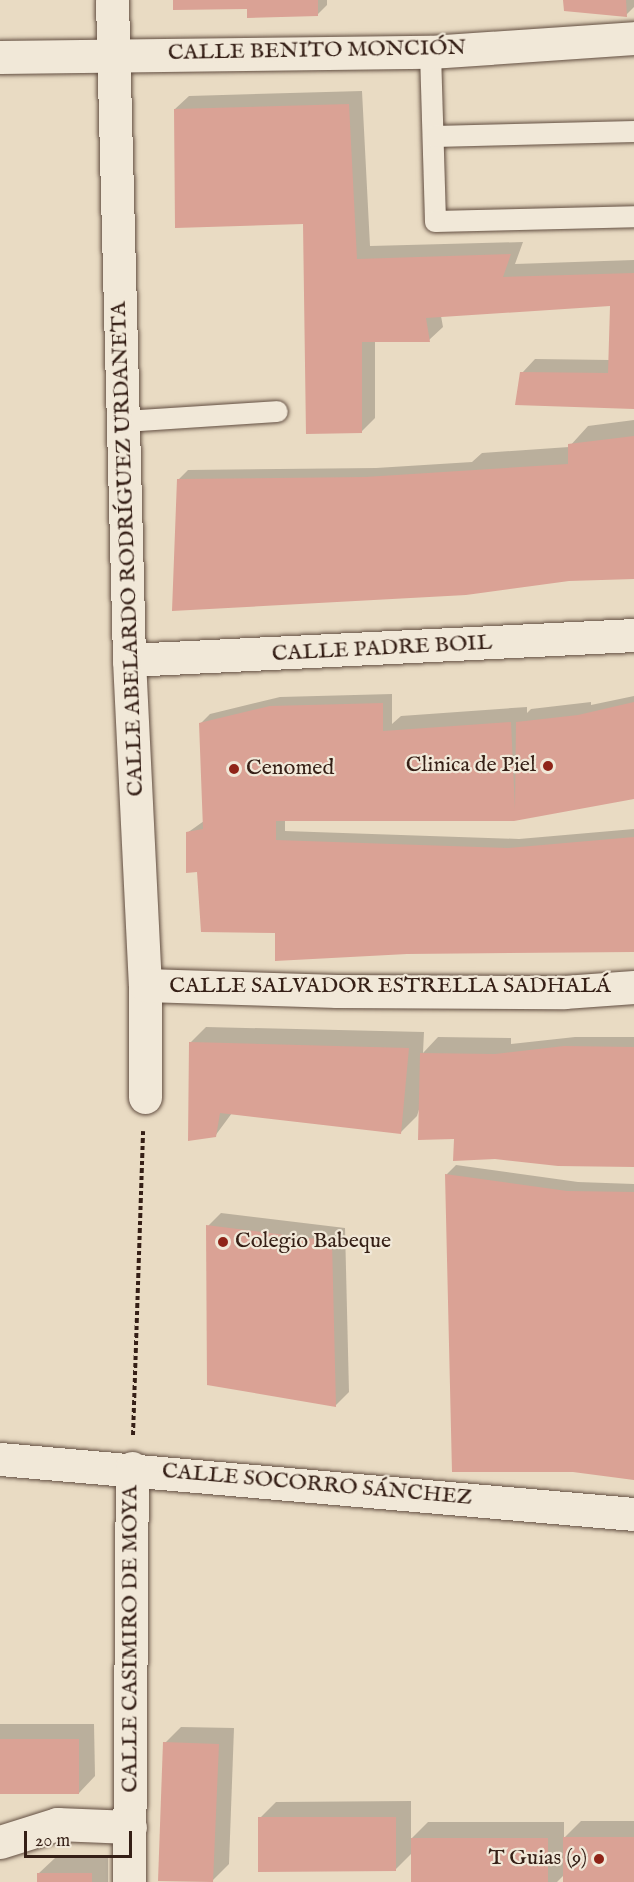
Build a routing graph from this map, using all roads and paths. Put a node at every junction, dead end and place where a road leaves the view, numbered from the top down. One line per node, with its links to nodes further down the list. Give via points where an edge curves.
1 (112, 0): 4 (street, CALLE ABELARDO RODRÍGUEZ URDANETA)
2 (634, 38): 3 (street, CALLE BENITO MONCIÓN)
3 (430, 52): 4 (street, CALLE BENITO MONCIÓN); 7 (lane)
4 (114, 53): 5 (street, CALLE BENITO MONCIÓN); 10 (street, CALLE ABELARDO RODRÍGUEZ URDANETA)
5 (0, 57)
6 (634, 131): 7 (lane)
7 (434, 136): 8 (lane, via 435,221)
8 (634, 216)
9 (277, 411): 10 (lane)
10 (123, 421): 12 (street, CALLE ABELARDO RODRÍGUEZ URDANETA)
11 (634, 635): 12 (street, CALLE PADRE BOIL)
12 (129, 660): 13 (street, CALLE ABELARDO RODRÍGUEZ URDANETA)
13 (146, 985): 14 (street, CALLE SALVADOR ESTRELLA SADHALÁ, via 564,992); 15 (street, CALLE ABELARDO RODRÍGUEZ URDANETA)
14 (634, 987)
15 (145, 1097): 17 (path)
16 (0, 1459): 17 (street, CALLE SOCORRO SÁNCHEZ)
17 (132, 1468): 18 (street, CALLE SOCORRO SÁNCHEZ); 19 (street, CALLE CASIMIRO DE MOYA)
18 (634, 1514)
19 (130, 1827): 20 (street, via 57,1824); 21 (street, CALLE CASIMIRO DE MOYA)
20 (0, 1842)
21 (129, 1882)

